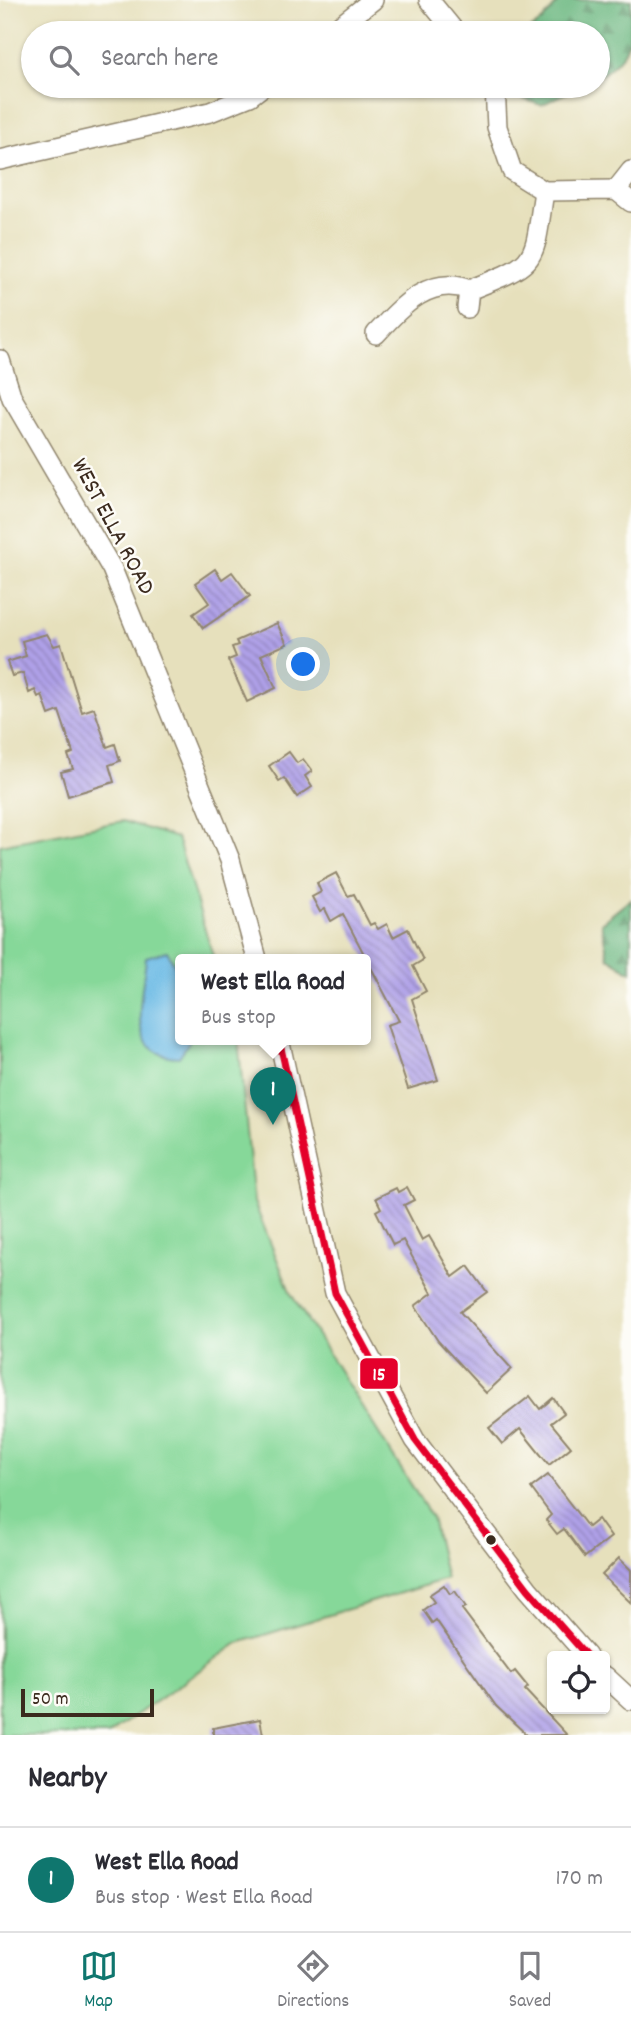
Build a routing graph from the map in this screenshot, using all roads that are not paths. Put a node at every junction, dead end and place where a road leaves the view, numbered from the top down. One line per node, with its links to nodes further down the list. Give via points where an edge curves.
1 (373, 0): 3 (street)
2 (429, 0): 4 (street)
3 (346, 21)
4 (446, 21)
5 (245, 98): 7 (street, via 210,112)
6 (495, 98): 9 (street, via 496,127 512,171)
7 (0, 160)
8 (631, 171): 10 (street)
9 (544, 191): 10 (street); 11 (street, via 535,252 520,270 463,294 417,295)
10 (623, 196)
11 (376, 334)
12 (0, 360): 13 (street, WEST ELLA ROAD)
13 (6, 401): 14 (street, WEST ELLA ROAD, via 112,569 230,860)
14 (256, 954)
15 (280, 1045): 16 (street, via 335,1293 415,1440 528,1589)
16 (583, 1651)
17 (610, 1681): 18 (street)
18 (631, 1700)

